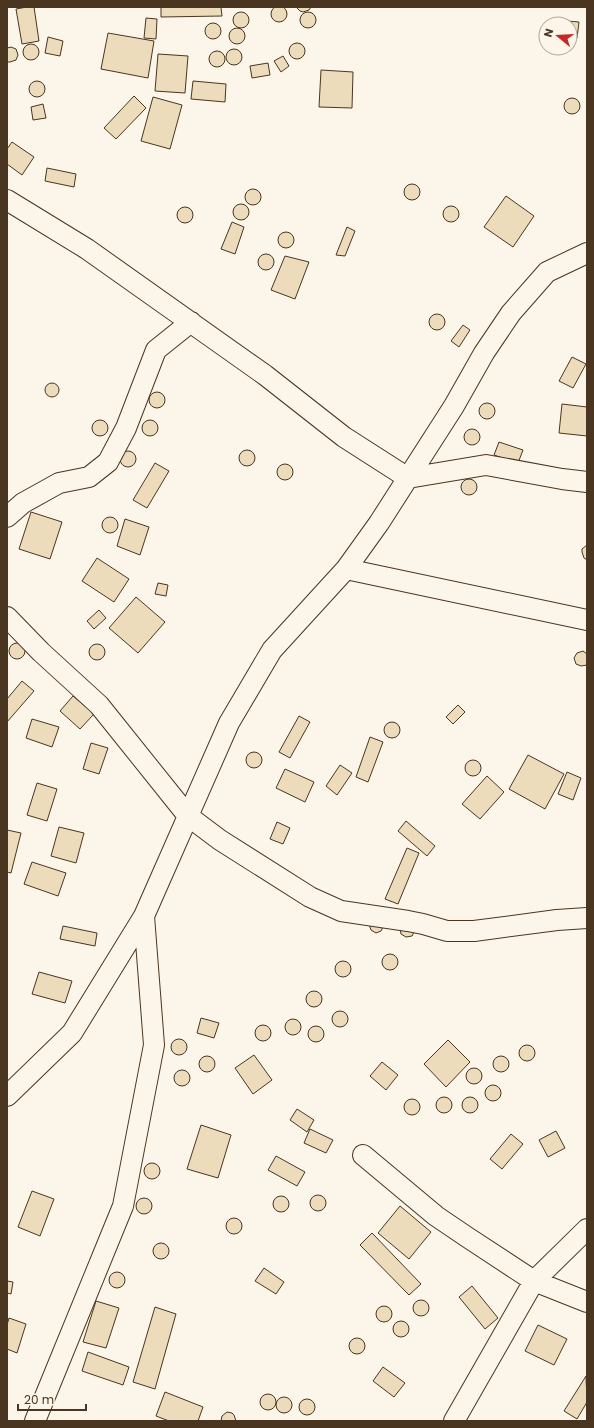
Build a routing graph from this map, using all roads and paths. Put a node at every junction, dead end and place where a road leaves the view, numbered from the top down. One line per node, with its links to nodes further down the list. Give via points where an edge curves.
1 (7, 200): 3 (street, via 87,249)
2 (587, 253): 4 (street, via 547,272 511,313)
3 (191, 322): 4 (street, via 265,375 344,437); 6 (street, via 156,350 126,428 108,462 89,477 60,483 23,502)
4 (408, 478): 5 (street, via 486,465); 7 (street)
5 (587, 482)
6 (7, 517)
7 (346, 569): 9 (street); 10 (street, via 272,650 229,723)
8 (7, 617): 10 (street, via 99,705)
9 (587, 620)
10 (188, 816): 11 (street); 12 (street, via 220,840 310,897 341,911 402,920 447,931 474,931)
11 (144, 916): 13 (street, via 72,1033); 18 (street, via 154,1045 123,1206)
12 (587, 918)
13 (7, 1096)
14 (363, 1154): 16 (street, via 436,1216)
15 (587, 1229): 16 (street)
16 (534, 1281): 17 (street); 19 (street)
17 (587, 1302)
18 (35, 1421)
19 (454, 1421)

